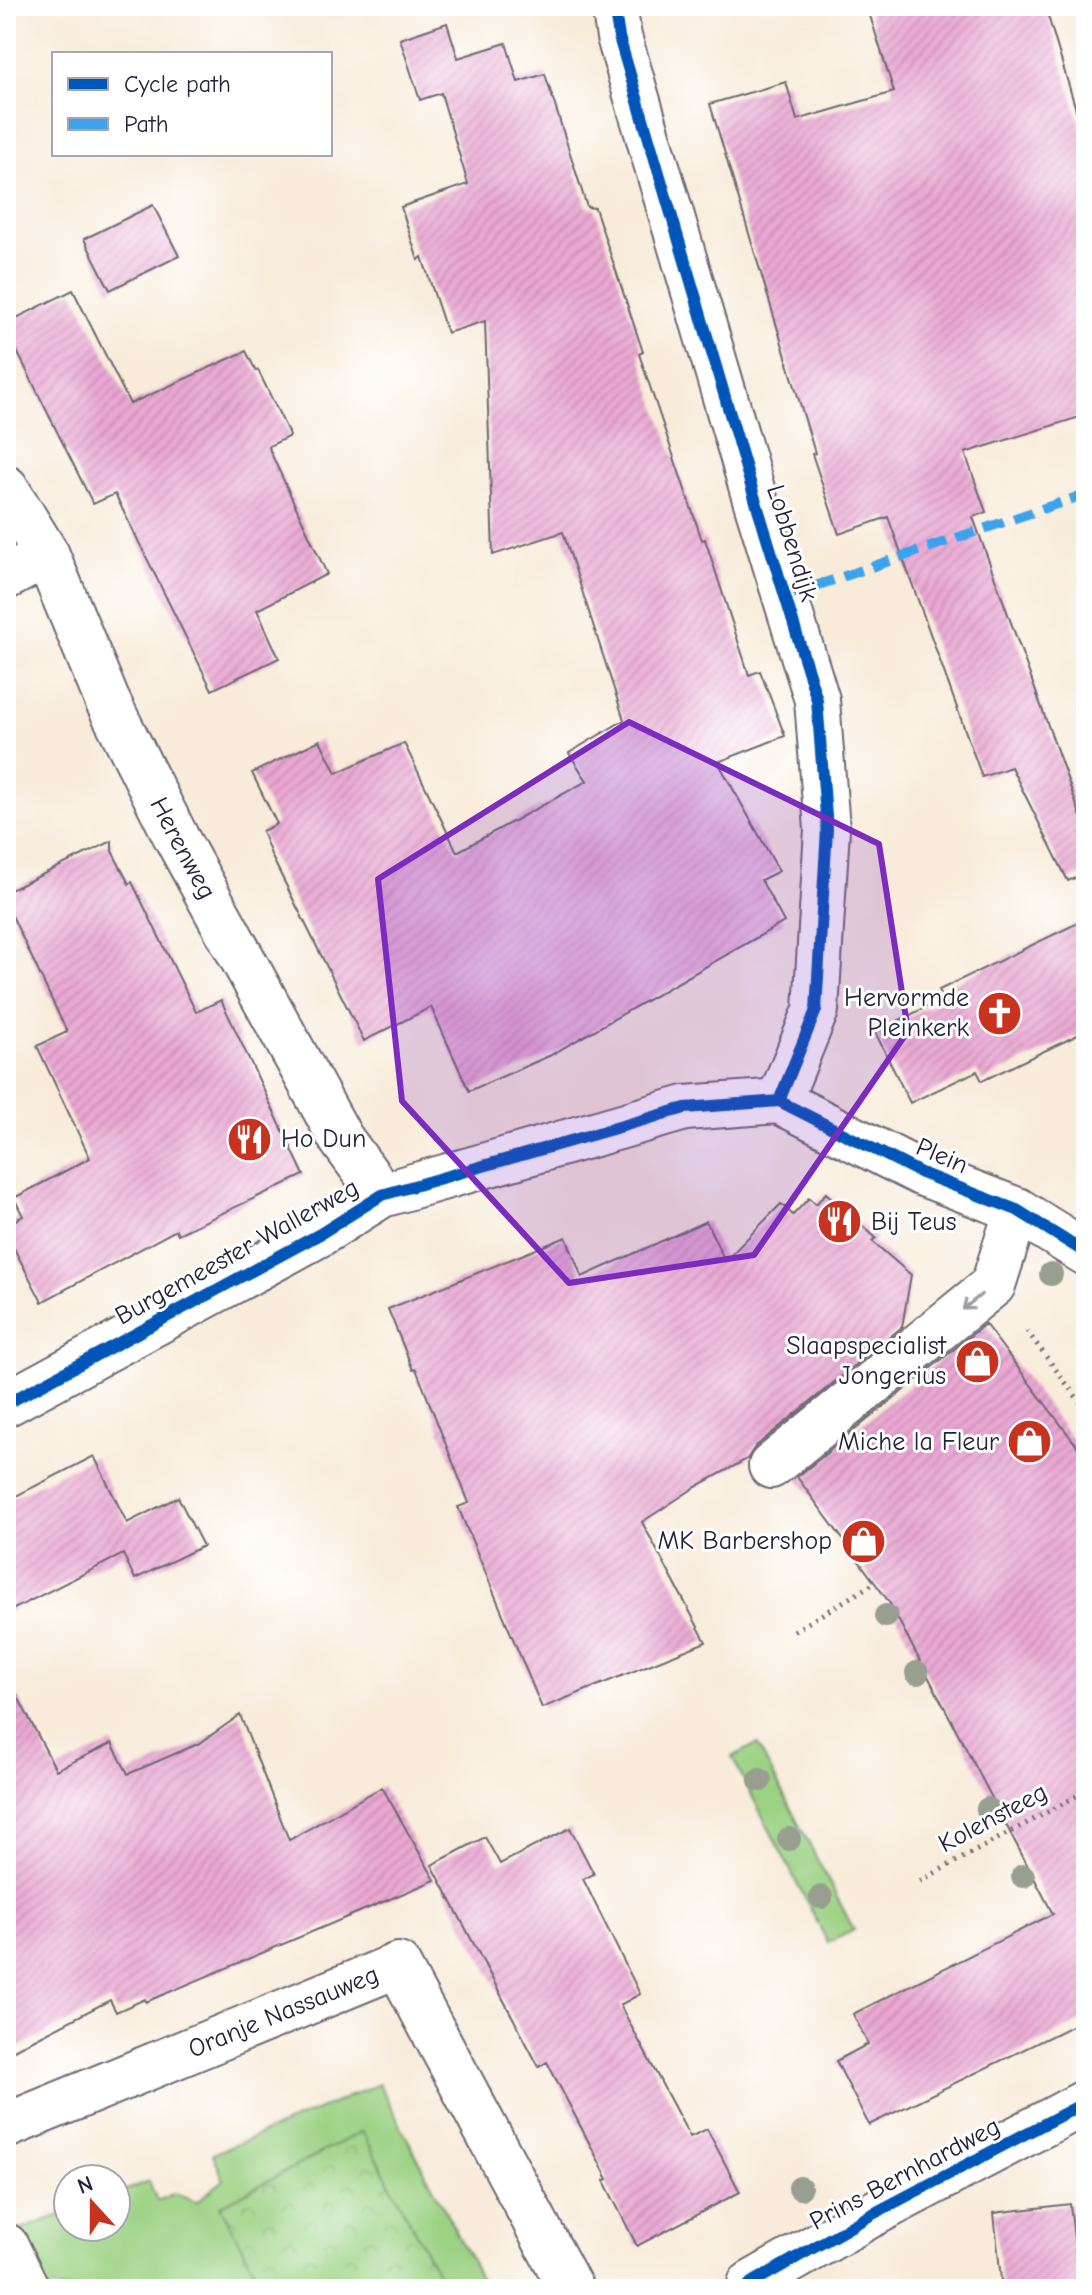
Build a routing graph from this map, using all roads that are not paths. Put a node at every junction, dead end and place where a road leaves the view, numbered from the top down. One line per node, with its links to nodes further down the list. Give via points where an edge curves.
1 (614, 6): 5 (street, Lobbendijk, via 817,700 827,829 816,1010)
2 (6, 488): 3 (street, Herenweg)
3 (47, 555): 4 (street); 6 (street, Herenweg, via 107,700 177,839 341,1139)
4 (6, 577)
5 (779, 1101): 6 (street, Burgemeester Wallerweg, via 685,1108); 7 (street, Plein, via 921,1173)
6 (382, 1195): 9 (street, Burgemeester Wallerweg)
7 (1017, 1210): 8 (street, Plein); 10 (street, one-way to 10, via 993,1285)
8 (1086, 1253)
9 (6, 1404)
10 (771, 1466)
11 (1086, 2102): 14 (street, Prins Bernhardweg, via 869,2216)
12 (6, 2126): 16 (street, Oranje Nassauweg, via 398,1965)
13 (6, 2246): 15 (street)
14 (748, 2287)
15 (27, 2289)
16 (571, 2289)

